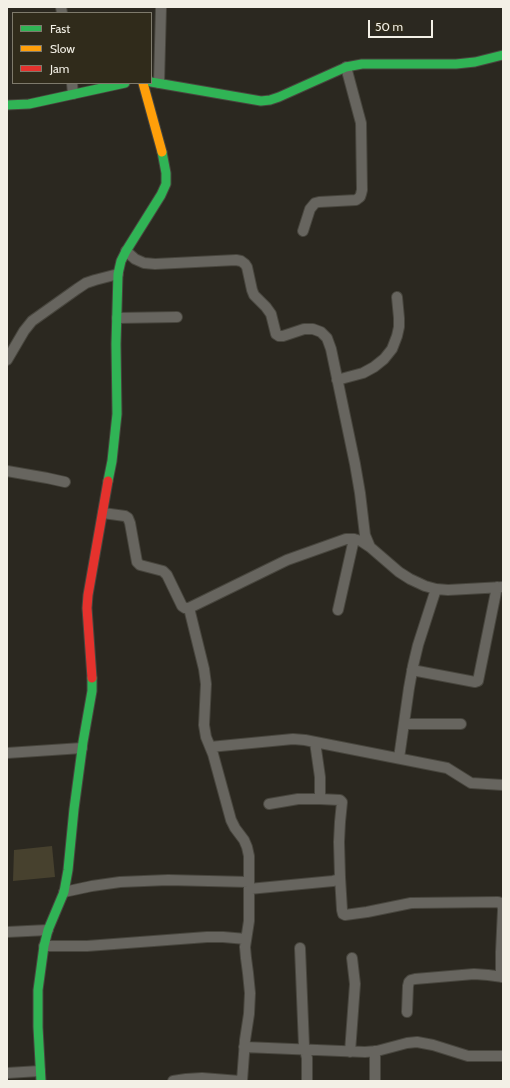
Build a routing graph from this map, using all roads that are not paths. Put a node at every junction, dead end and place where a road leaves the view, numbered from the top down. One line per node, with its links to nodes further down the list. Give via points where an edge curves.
1 (160, 7): 4 (street)
2 (503, 55): 3 (street, via 456,64 362,64)
3 (346, 67): 4 (street, via 279,97 261,101); 10 (street, via 361,123 362,194 356,200 315,203)
4 (155, 82)
5 (72, 84): 8 (street)
6 (120, 84): 8 (street)
7 (143, 84): 11 (street, via 163,157 166,184)
8 (73, 94): 9 (street, via 29,104)
9 (7, 105)
10 (303, 231)
11 (126, 251): 12 (street); 17 (street, via 135,259 155,264 241,261 247,267 254,295 271,314 276,334 283,336 304,329 321,332 327,338)
12 (118, 274): 15 (street); 16 (street, via 86,283 32,321)
13 (397, 297): 17 (street, via 399,327 392,349 374,367)
14 (177, 317): 15 (street)
15 (117, 318): 20 (street, via 117,414)
16 (7, 360)
17 (337, 380): 22 (street, via 360,493 365,535)
18 (7, 471): 19 (street)
19 (65, 482)
20 (103, 513): 25 (street, via 128,518 136,562 167,574 182,606); 32 (street, via 88,595 87,617 92,680)
21 (354, 539): 22 (street); 25 (street, via 338,541 288,560); 26 (street)
22 (370, 547): 24 (street, via 405,576)
23 (500, 587): 24 (street); 27 (street, via 478,682)
24 (436, 589): 27 (street)
25 (190, 608): 31 (street, via 205,676 205,731)
26 (338, 610)
27 (412, 670): 28 (street)
28 (404, 724): 29 (street); 34 (street)
29 (461, 724)
30 (315, 742): 31 (street, via 293,739); 34 (street); 36 (street)
31 (210, 747): 39 (street, via 231,820 247,847)
32 (82, 748): 33 (street); 40 (street)
33 (7, 753)
34 (399, 758): 35 (street, via 447,768 471,783)
35 (503, 786)
36 (320, 799): 37 (street, via 298,799); 38 (street, via 342,802)
37 (269, 804)
38 (340, 877): 39 (street, via 334,881); 41 (street, via 342,910 345,915 411,903 498,902)
39 (249, 885): 40 (street, via 168,880 120,882); 44 (street)
40 (64, 892): 42 (street)
41 (503, 909): 48 (street)
42 (48, 930): 43 (street); 45 (street)
43 (7, 932)
44 (246, 939): 45 (street, via 207,937 87,946); 50 (street, via 250,993)
45 (44, 946): 56 (street, via 38,990)
46 (300, 948): 51 (street)
47 (352, 958): 53 (street, via 355,984)
48 (502, 977): 49 (street, via 474,974 411,980 408,986)
49 (407, 1012)
50 (244, 1047): 51 (street); 58 (street)
51 (304, 1050): 53 (street); 59 (street, via 307,1058)
52 (375, 1051): 53 (street); 54 (street, via 418,1042 468,1056); 60 (street)
53 (350, 1052)
54 (503, 1056)
55 (7, 1073): 56 (street)
56 (40, 1076)
57 (173, 1081): 58 (street, via 202,1078)
58 (241, 1081)
59 (307, 1081)
60 (375, 1081)

